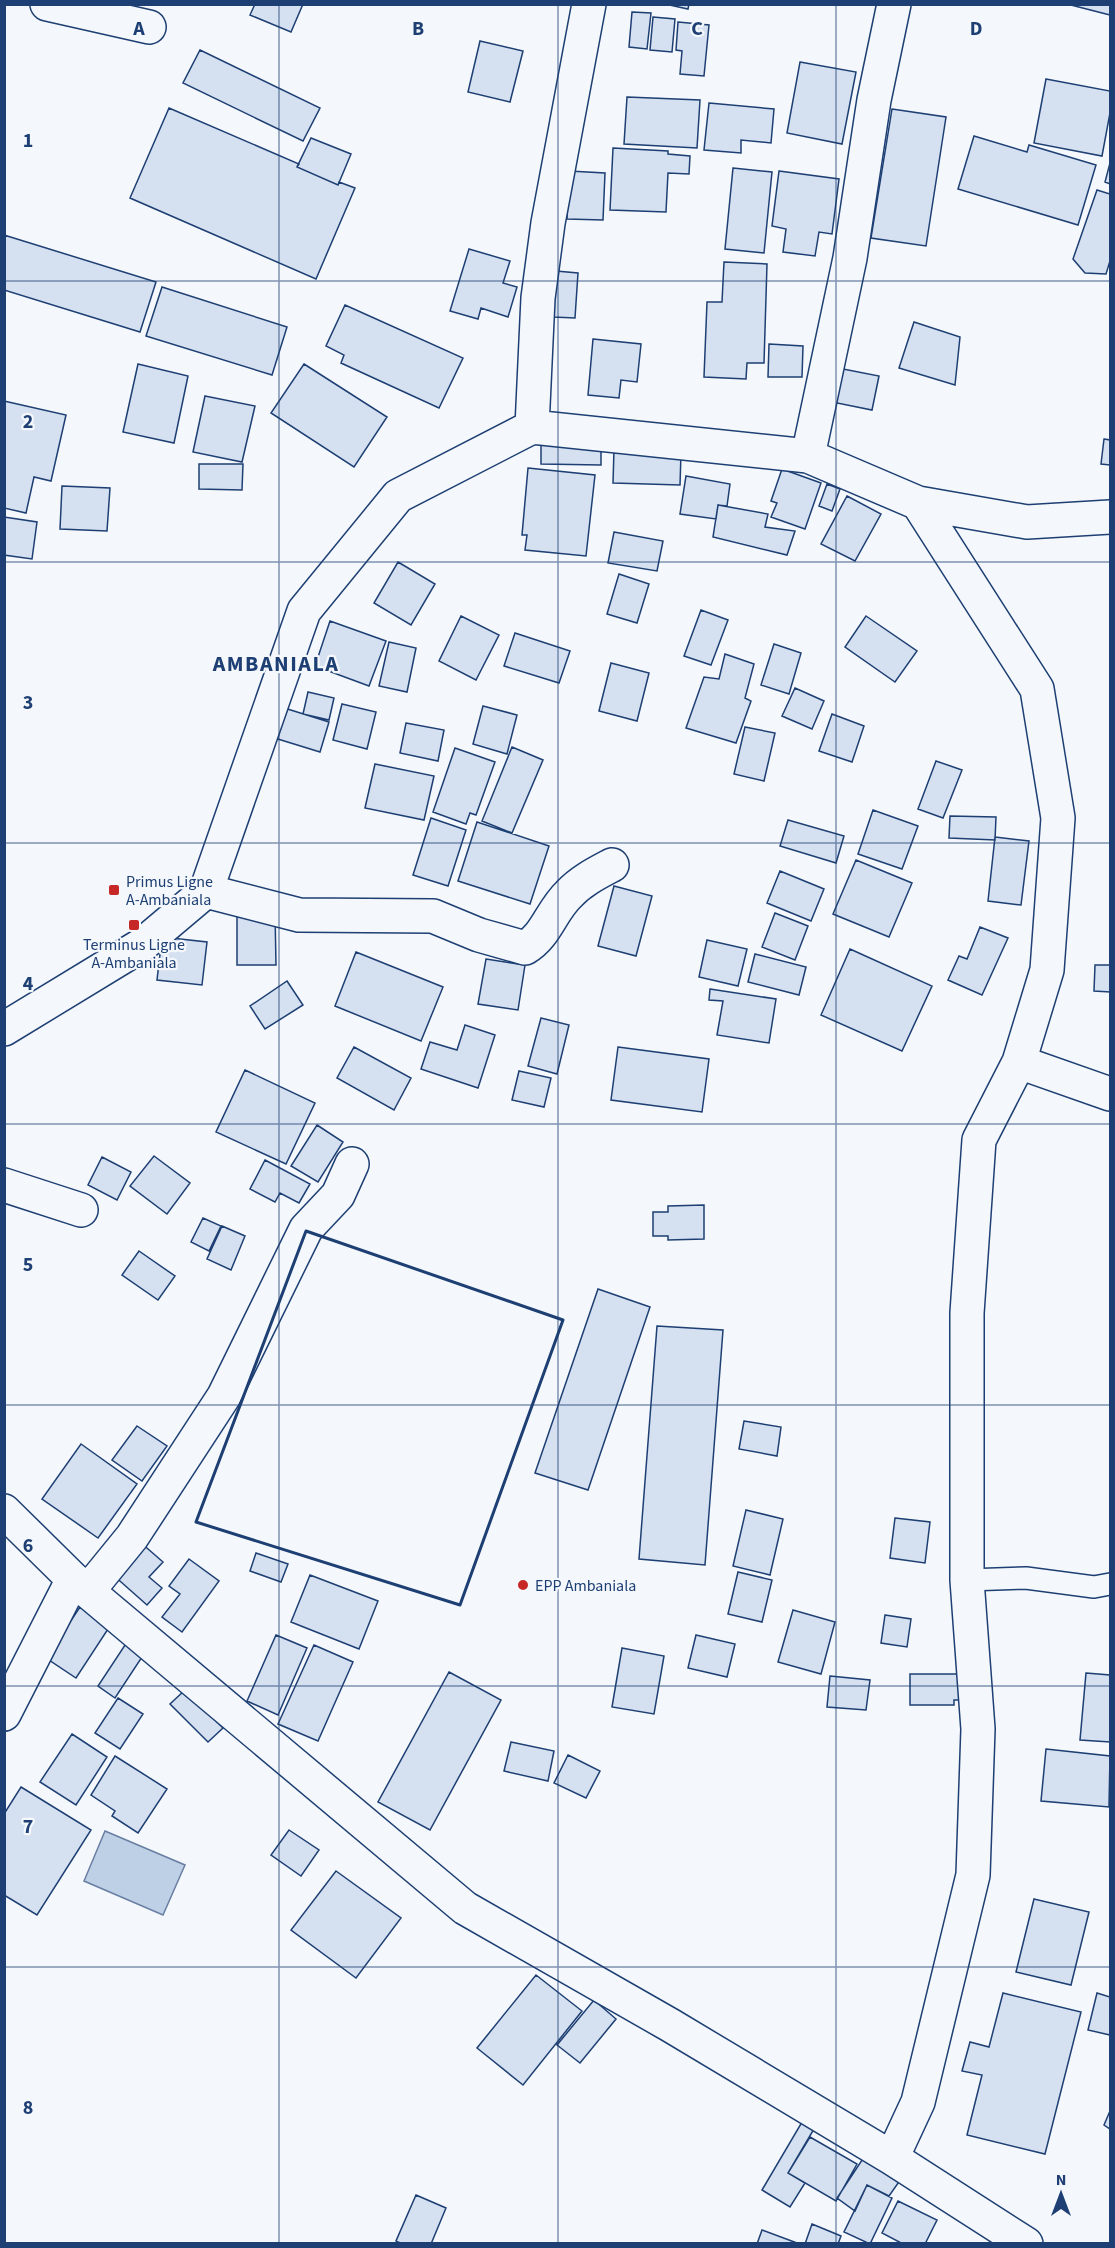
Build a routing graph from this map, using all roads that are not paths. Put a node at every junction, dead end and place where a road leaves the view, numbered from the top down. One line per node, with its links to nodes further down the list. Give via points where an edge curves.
1 (47, 4): 4 (street)
2 (589, 4): 5 (street, via 539,287)
3 (894, 4): 6 (street, via 874,100 850,258)
4 (148, 27)
5 (532, 428): 6 (street); 10 (street, via 398,496 304,611)
6 (808, 456): 7 (street)
7 (918, 503): 8 (street, via 1027,522); 12 (street, via 1037,689 1058,818 1047,970)
8 (1110, 517)
9 (612, 865): 10 (street, via 568,894 537,941 525,948 433,916 299,915)
10 (206, 891): 11 (street, via 142,945)
11 (4, 1029)
12 (1019, 1062): 13 (street); 18 (street, via 979,1140 967,1313)
13 (1110, 1094)
14 (352, 1164): 20 (street, via 338,1195 306,1229 224,1396 132,1537)
15 (4, 1185): 16 (street)
16 (81, 1210)
17 (4, 1511): 20 (street)
18 (967, 1580): 19 (lane, via 1026,1578 1094,1587); 22 (street, via 978,1730 973,1875 918,2102)
19 (1110, 1584)
20 (81, 1585): 21 (street); 22 (street, via 465,1908)
21 (4, 1714)
22 (891, 2158): 23 (street)
23 (1026, 2244)

